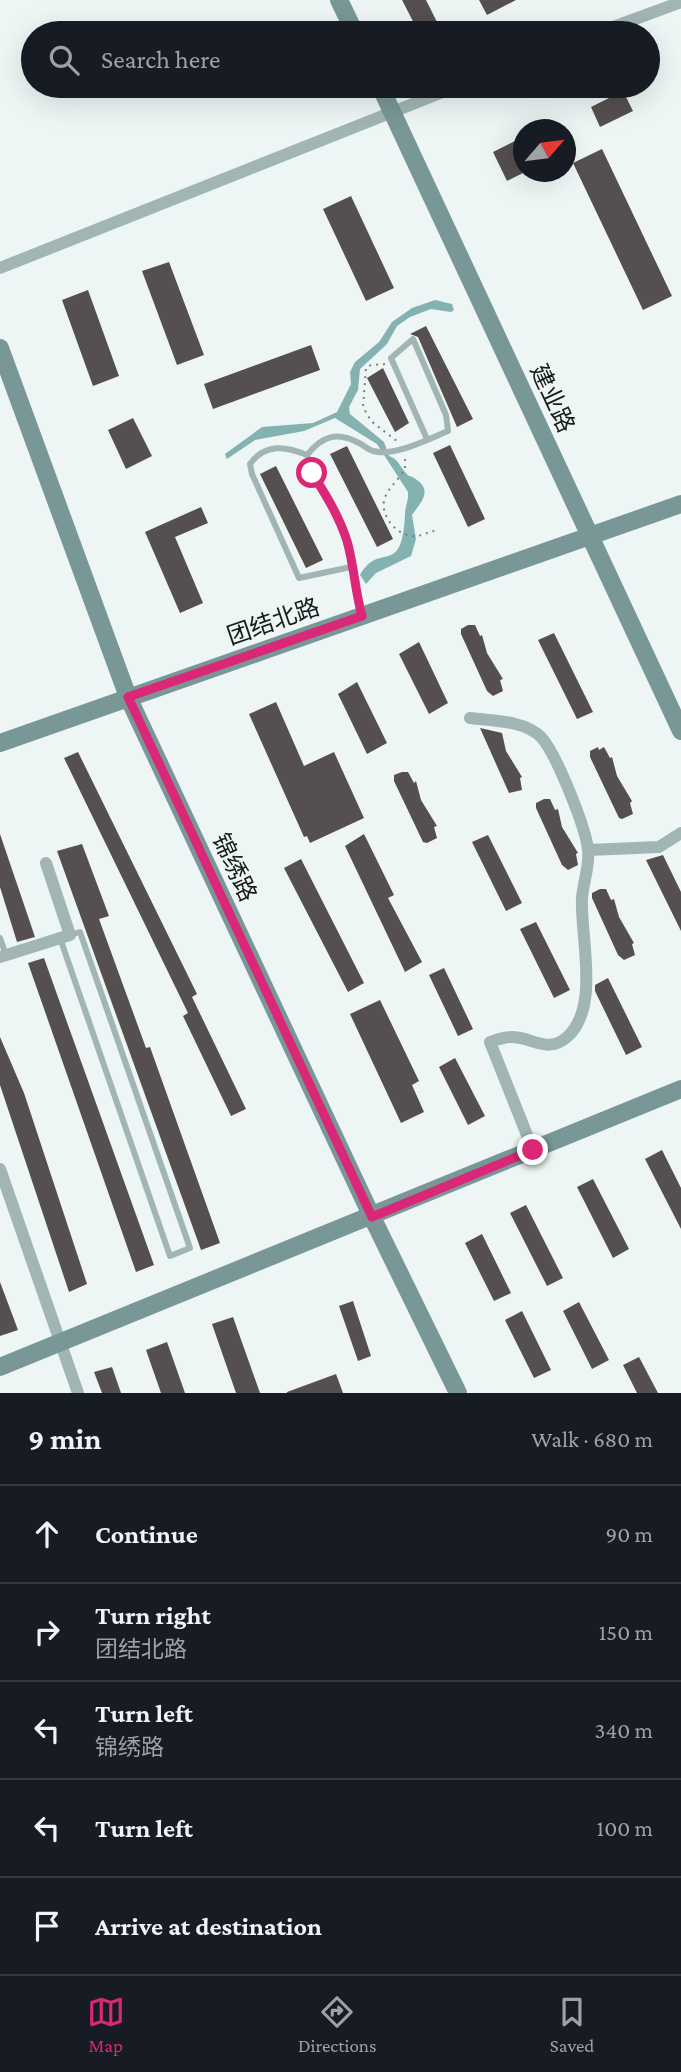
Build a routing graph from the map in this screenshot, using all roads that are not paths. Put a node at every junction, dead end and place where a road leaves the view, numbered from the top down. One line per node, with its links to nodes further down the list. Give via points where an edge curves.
1 (340, 0): 3 (street)
2 (681, 2): 4 (street)
3 (350, 21)
4 (630, 21)
5 (385, 98): 7 (street, 建业路)
6 (426, 98): 7 (street)
7 (391, 111): 8 (street); 13 (street, 建业路)
8 (0, 268)
9 (0, 348): 16 (street, 锦绣路)
10 (427, 439): 10 (lane, via 448,431 446,415 413,339 391,358); 11 (lane, via 406,451 374,452 342,435 329,436)
11 (306, 455): 14 (lane, via 335,510); 14 (lane, via 288,447 265,451 250,464 252,474 299,578)
12 (681, 504): 13 (street, 团结北路)
13 (590, 537): 15 (street, 团结北路); 18 (street, 建业路)
14 (351, 567): 15 (lane)
15 (362, 616): 16 (street, 团结北路)
16 (128, 697): 19 (street, 团结北路); 29 (street, 锦绣路)
17 (470, 718): 21 (street, via 521,724 540,737 559,764)
18 (681, 731)
19 (0, 743)
20 (681, 833): 21 (street, via 659,847)
21 (588, 850): 27 (street, via 582,900 587,978 578,1023 555,1044 537,1045 512,1037 490,1042)
22 (46, 863): 24 (street)
23 (0, 937): 25 (lane)
24 (65, 937): 24 (lane, via 80,932 190,1248 170,1256); 25 (street)
25 (3, 956)
26 (681, 1088): 27 (street)
27 (533, 1150): 29 (street)
28 (0, 1169): 30 (street)
29 (372, 1217): 30 (street); 33 (street, 锦绣路)
30 (59, 1341): 31 (street); 32 (street)
31 (0, 1367)
32 (78, 1393)
33 (458, 1393)

